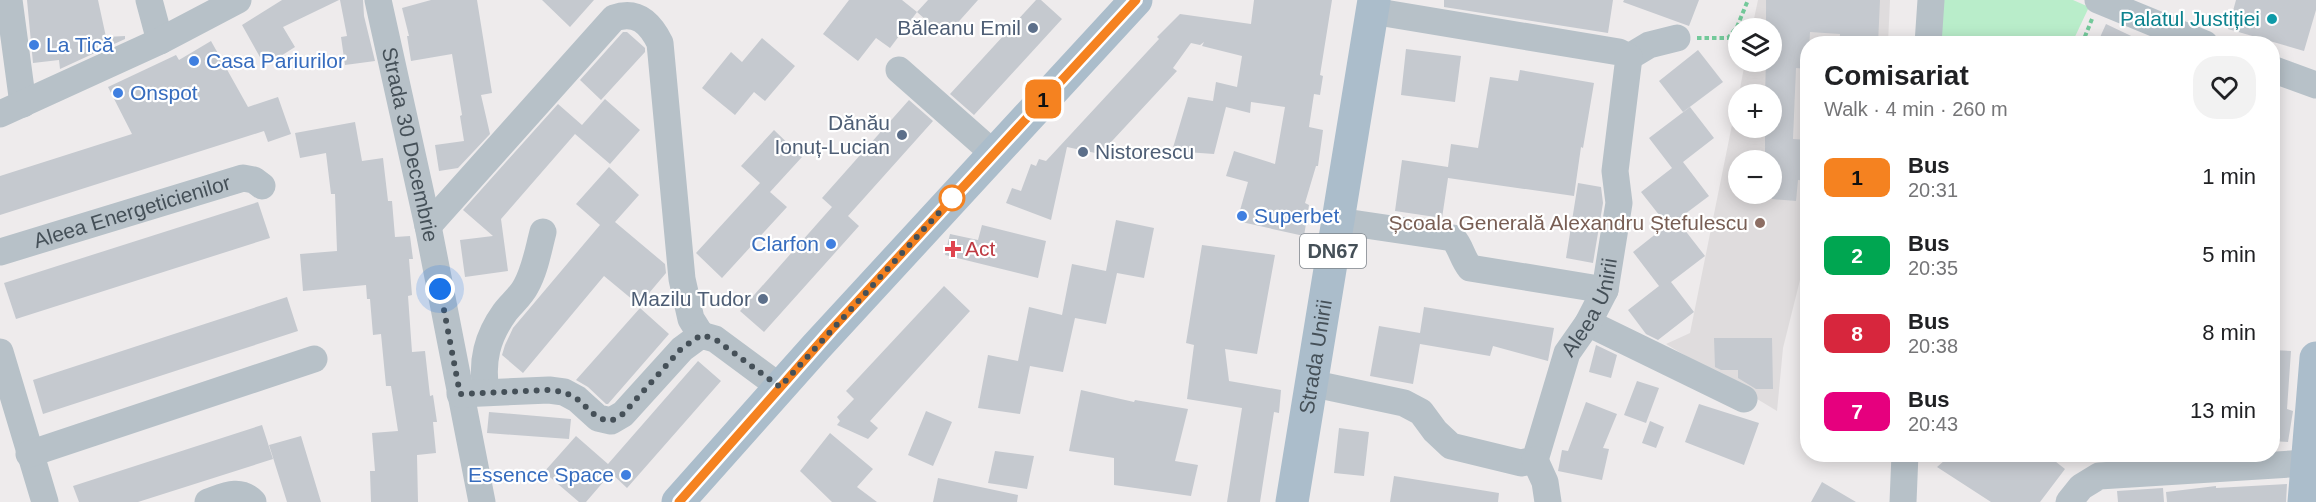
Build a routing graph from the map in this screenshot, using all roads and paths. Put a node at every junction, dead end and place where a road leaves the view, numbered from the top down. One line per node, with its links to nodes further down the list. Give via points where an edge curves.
1 (9, 0): 18 (street)
2 (148, 0): 13 (street)
3 (238, 0): 13 (street)
4 (378, 0): 22 (street, Strada 30 Decembrie)
5 (1136, 0): 19 (main road)
6 (1748, 0): 12 (path, via 1728,38)
7 (1931, 0): 10 (street)
8 (2098, 0): 11 (street)
9 (1373, 6): 14 (street); 21 (main road, Strada Unirii / DN67)
10 (1929, 36)
11 (2186, 36)
12 (1677, 38): 14 (street, via 1648,45)
13 (160, 41): 18 (street)
14 (1629, 57): 25 (street, Aleea Unirii, via 1615,171 1619,203)
15 (899, 70): 19 (street)
16 (2280, 72): 17 (street)
17 (2316, 85)
18 (12, 109)
19 (993, 153): 32 (main road)
20 (261, 186): 24 (street, Aleea Energeticienilor, via 243,178)
21 (1338, 221): 25 (street, via 1453,238 1470,268); 31 (main road, Strada Unirii / DN67)
22 (429, 226): 27 (street, via 615,18 624,14 638,16 653,29 660,43 682,279 691,319); 33 (street, Strada 30 Decembrie)
23 (543, 232): 33 (street, via 533,272 525,289 493,330 486,348 484,374)
24 (0, 252)
25 (1605, 290): 26 (street, Aleea Unirii)
26 (1588, 322): 34 (street); 36 (street, Aleea Unirii, via 1567,353)
27 (701, 335): 32 (street, via 715,339); 33 (street, via 681,349 623,414 611,421 598,418 564,392)
28 (2316, 358): 38 (main road)
29 (314, 359): 35 (street)
30 (2, 363): 35 (street)
31 (1310, 383): 36 (street, via 1404,403 1421,412 1451,446 1521,463); 45 (main road, Strada Unirii / DN67)
32 (780, 387): 44 (main road)
33 (473, 393): 43 (street, Strada 30 Decembrie)
34 (1744, 399)
35 (29, 454): 40 (street)
36 (1535, 460): 46 (street, via 1545,482)
37 (1905, 462): 47 (street)
38 (2307, 463): 39 (street); 49 (main road)
39 (2097, 465): 48 (street)
40 (45, 502)
41 (208, 502): 42 (street, via 234,493 247,495)
42 (253, 502)
43 (482, 502)
44 (678, 502)
45 (1292, 502)
46 (1548, 502)
47 (1903, 502)
48 (2069, 502)
49 (2304, 502)

